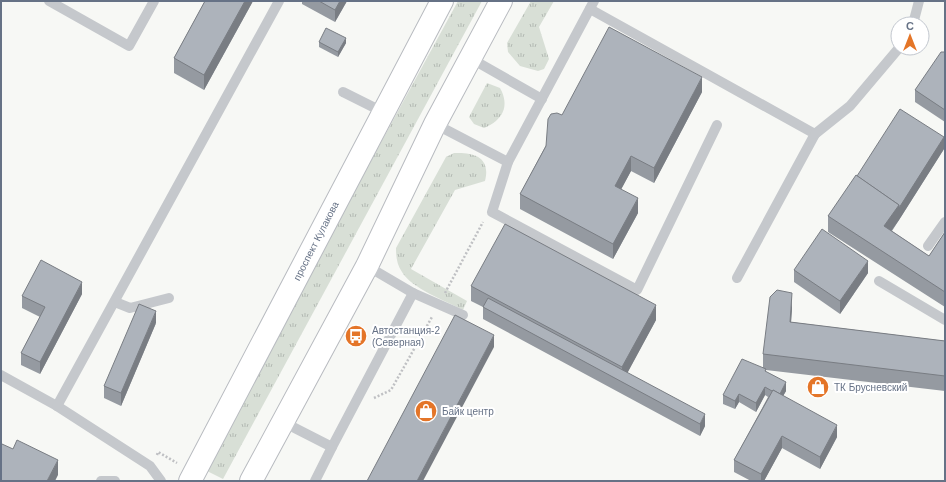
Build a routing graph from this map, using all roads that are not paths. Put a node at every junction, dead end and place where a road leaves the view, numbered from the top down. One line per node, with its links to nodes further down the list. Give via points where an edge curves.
1 (49, 1): 2 (lane, via 129,46)
2 (154, 1)
3 (279, 1): 25 (lane)
4 (442, 1): 13 (main road, проспект Кулакова)
5 (501, 1): 10 (main road)
6 (919, 1): 8 (lane)
7 (592, 5): 12 (lane); 16 (lane)
8 (915, 16)
9 (892, 56): 16 (lane, via 850,106)
10 (470, 58): 12 (lane); 14 (main road)
11 (343, 92): 13 (lane)
12 (542, 99): 17 (lane)
13 (383, 112): 32 (main road, проспект Кулакова)
14 (435, 124): 17 (lane); 20 (main road)
15 (716, 125): 17 (lane, via 637,290 492,212)
16 (815, 134): 21 (lane)
17 (508, 162)
18 (945, 222): 19 (lane)
19 (928, 246)
20 (367, 266): 23 (lane); 30 (main road)
21 (737, 278)
22 (879, 281): 27 (lane)
23 (413, 293): 26 (lane); 31 (lane)
24 (169, 298): 25 (lane, via 130,308)
25 (115, 302): 29 (lane)
26 (463, 314)
27 (945, 320)
28 (1, 376): 29 (lane)
29 (57, 406): 35 (lane, via 150,466)
30 (283, 422): 31 (lane); 36 (main road)
31 (332, 447): 37 (lane)
32 (184, 472)
33 (101, 481): 34 (lane)
34 (115, 481)
35 (161, 481)
36 (251, 481)
37 (315, 481)

